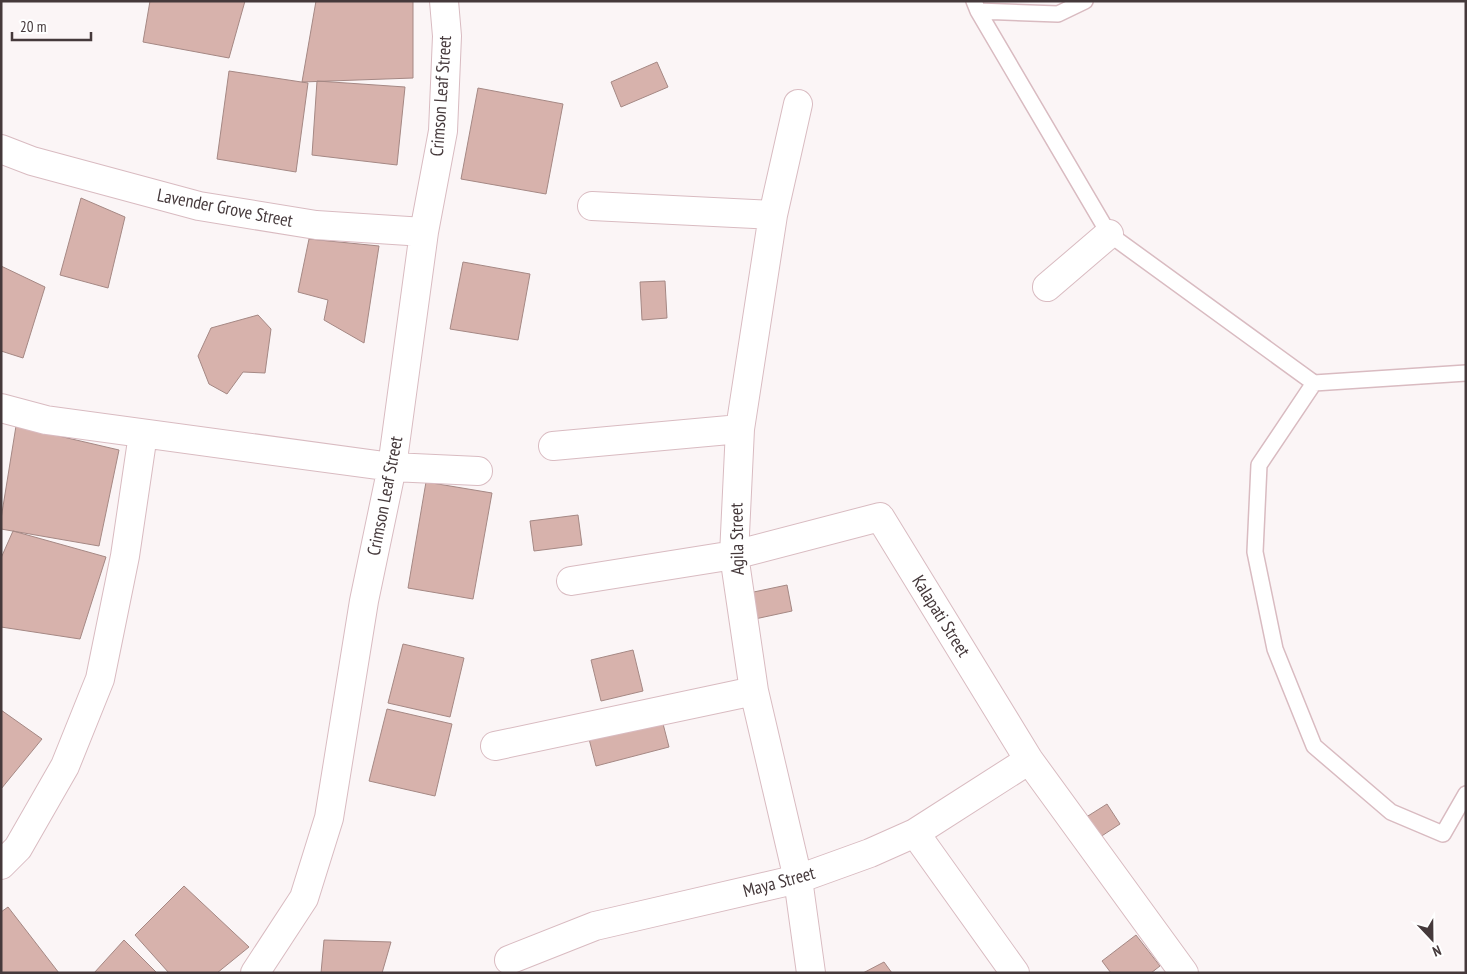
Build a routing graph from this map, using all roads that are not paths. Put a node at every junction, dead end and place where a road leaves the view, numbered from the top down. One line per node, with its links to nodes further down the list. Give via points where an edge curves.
1 (444, 1): 8 (street, Crimson Leaf Street, via 447,36 442,131)
2 (1085, 1): 3 (lane, via 1058,14)
3 (976, 6): 9 (lane)
4 (798, 104): 7 (street, Agila Street)
5 (1, 149): 8 (street, Lavender Grove Street, via 32,161 199,206 316,225)
6 (592, 206): 7 (street)
7 (773, 216): 14 (street, Agila Street)
8 (424, 232): 17 (street, Crimson Leaf Street)
9 (1109, 234): 10 (street); 12 (lane)
10 (1046, 287)
11 (1466, 373): 12 (lane)
12 (1314, 383): 24 (lane, via 1259,465 1255,552 1275,649 1314,746 1391,812 1443,834)
13 (1, 408): 15 (street, via 46,420)
14 (740, 430): 16 (street); 19 (street, Agila Street)
15 (143, 434): 17 (street); 26 (street, via 125,556 100,679 65,766 18,848)
16 (553, 446)
17 (392, 467): 18 (street); 29 (street, Crimson Leaf Street, via 364,601 329,818 304,898)
18 (478, 471)
19 (734, 555): 20 (street, Kalapati Street); 21 (street, Agila Street); 23 (street, Kalapati Street, via 880,517)
20 (571, 581)
21 (754, 691): 22 (street); 27 (street, Agila Street)
22 (495, 746)
23 (1029, 760): 25 (street, Maya Street); 32 (street, Kalapati Street)
24 (1466, 794)
25 (915, 833): 27 (street, Maya Street); 31 (street)
26 (1, 865)
27 (798, 879): 28 (street, Maya Street, via 595,926); 30 (street, Agila Street)
28 (509, 960)
29 (255, 973)
30 (811, 973)
31 (1015, 973)
32 (1184, 973)

